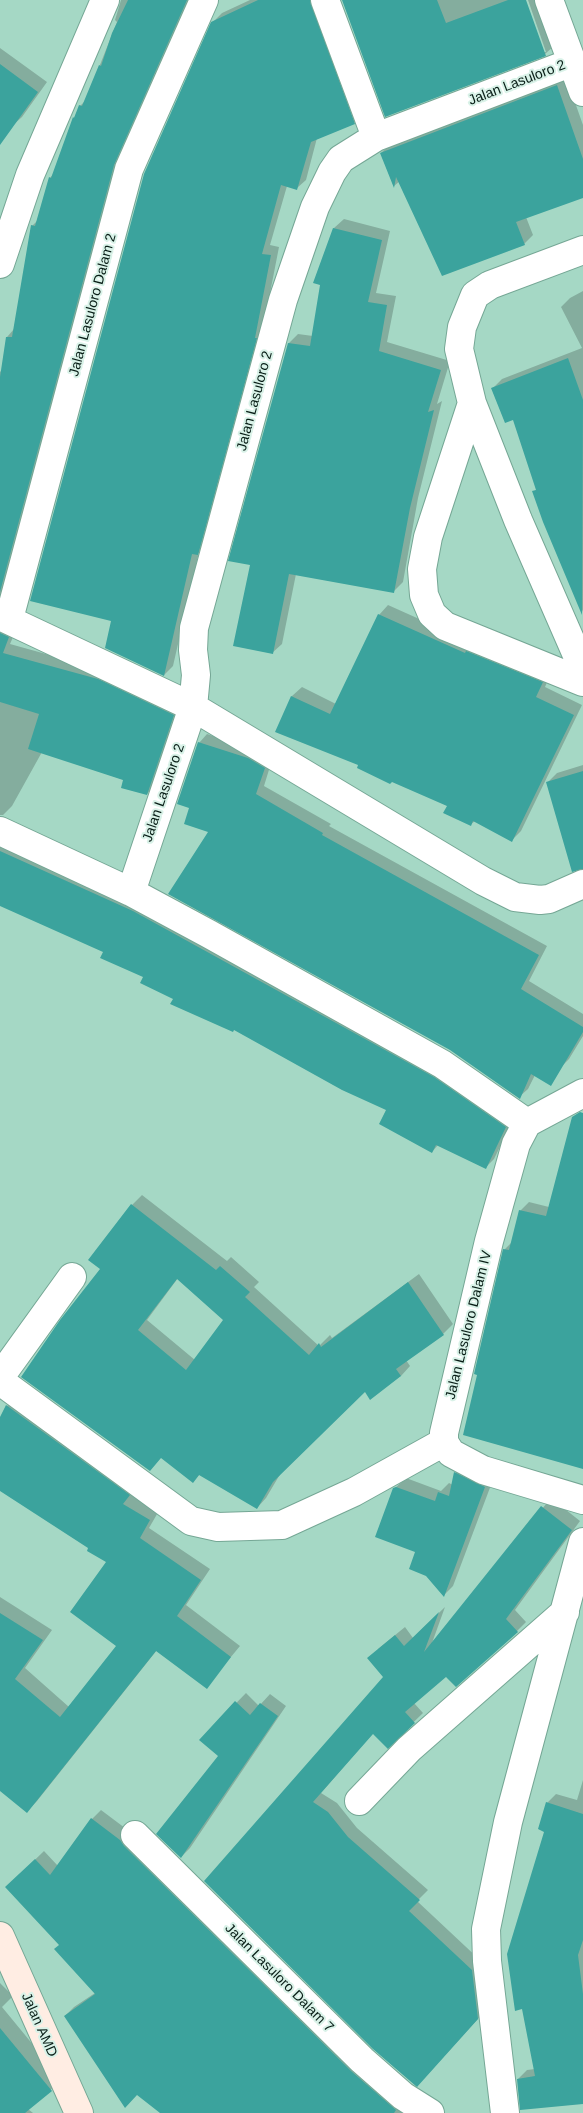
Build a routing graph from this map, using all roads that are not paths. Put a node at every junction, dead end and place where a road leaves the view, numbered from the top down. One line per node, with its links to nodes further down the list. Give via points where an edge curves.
1 (105, 0): 9 (street, via 30,175)
2 (204, 0): 11 (street, Jalan Lasuloro Dalam 2, via 129,169)
3 (325, 0): 7 (street)
4 (551, 0): 5 (street)
5 (572, 62): 6 (street); 7 (street, Jalan Lasuloro 2)
6 (583, 92)
7 (376, 137): 14 (street, Jalan Lasuloro 2, via 341,159 332,172 315,207 283,300 194,628 196,675)
8 (583, 250): 10 (street, via 490,285 475,295 462,326 459,349)
9 (0, 264)
10 (472, 403): 12 (street, via 518,520); 13 (street, via 428,537 422,569 424,595 432,614 445,626)
11 (4, 618): 14 (street, Jalan Lasuloro Dalam 2)
12 (583, 669)
13 (583, 682)
14 (193, 707): 16 (street, Jalan Lasuloro Dalam 2, via 482,881 515,897 549,899); 17 (street, Jalan Lasuloro 2)
15 (0, 831): 17 (street)
16 (583, 884)
17 (131, 892): 19 (street, via 442,1064)
18 (583, 1093): 19 (street)
19 (527, 1123): 23 (street, Jalan Lasuloro Dalam IV, via 516,1144 489,1241 444,1426)
20 (72, 1277): 21 (street)
21 (0, 1377)
22 (0, 1381): 23 (street, via 192,1521 218,1527 282,1525 354,1492)
23 (444, 1442): 24 (street, via 452,1453 483,1470)
24 (583, 1500)
25 (583, 1542): 26 (street)
26 (566, 1612): 27 (street, via 409,1748); 32 (street, via 508,1822 486,1929)
27 (359, 1801)
28 (135, 1835): 31 (street, Jalan Lasuloro Dalam 7, via 362,2060 403,2096)
29 (0, 1936): 30 (street, Jalan AMD)
30 (72, 2110)
31 (430, 2113)
32 (505, 2113)

